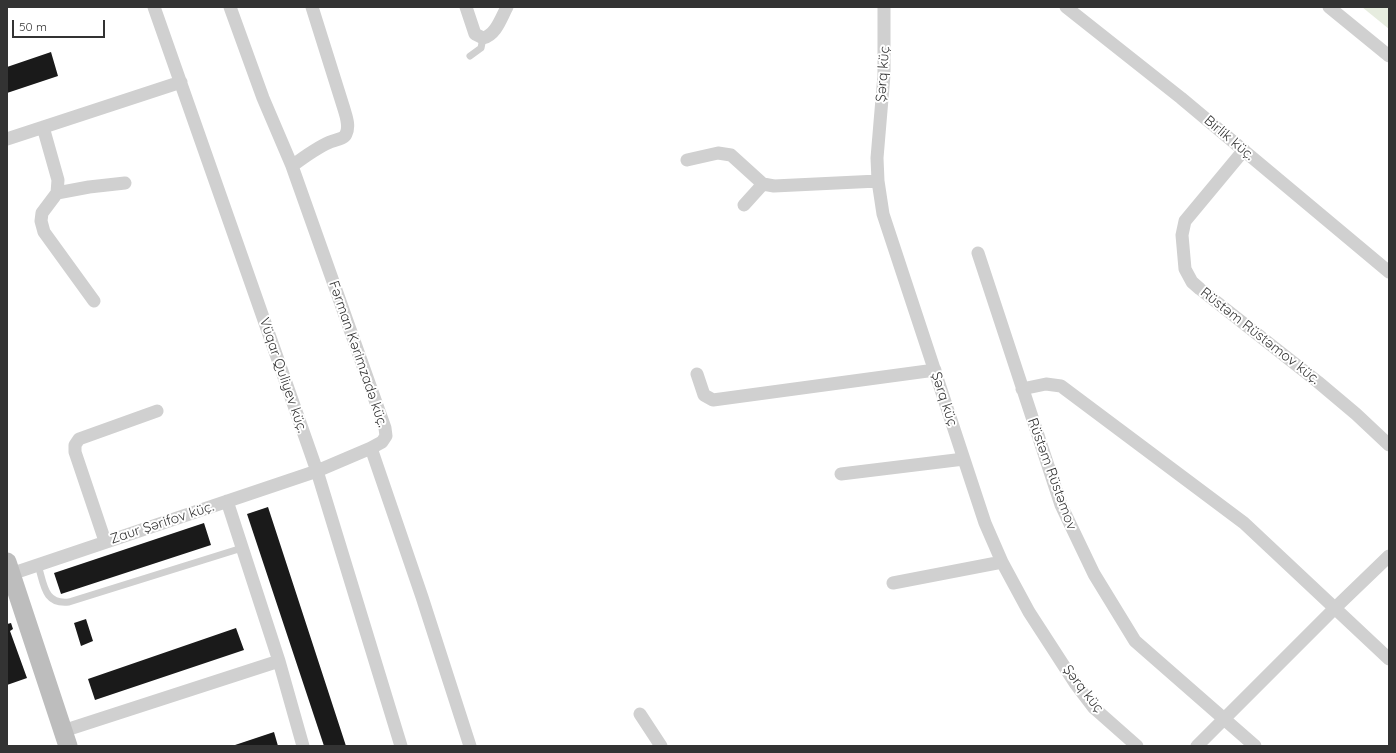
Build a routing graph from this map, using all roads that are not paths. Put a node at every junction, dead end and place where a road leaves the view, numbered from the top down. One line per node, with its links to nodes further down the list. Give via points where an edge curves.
1 (154, 7): 12 (street, Vüqar Quliyev küç.)
2 (230, 7): 17 (street, Fərman Kərimzadə küç., via 263,98)
3 (312, 7): 17 (street, via 344,109 347,132 346,135 305,155)
4 (466, 7): 9 (street, via 475,34)
5 (507, 7): 9 (street, via 492,34)
6 (884, 7): 18 (street, Şərq küç, via 885,47 877,158)
7 (1066, 7): 15 (street, Birlik küç.)
8 (1329, 7): 11 (street)
9 (483, 38): 10 (lane, via 481,48)
10 (470, 56)
11 (1389, 56)
12 (181, 82): 13 (street); 33 (street, Vüqar Quliyev küç.)
13 (43, 127): 14 (street); 21 (street, via 56,170)
14 (7, 140)
15 (1244, 150): 24 (street, Birlik küç.); 30 (street, Rüstəm Rüstəmov küç., via 1185,221 1182,234 1185,269 1200,290 1318,382)
16 (687, 160): 20 (street, via 718,153 731,155)
17 (292, 166): 31 (street, Fərman Kərimzadə küç., via 385,428 386,436 382,442)
18 (878, 181): 20 (street, via 774,186); 26 (street, Şərq küç, via 883,214)
19 (125, 183): 21 (street)
20 (763, 184): 22 (street)
21 (57, 193): 25 (street, via 42,213 44,232)
22 (744, 205)
23 (978, 253): 28 (street, Rüstəm Rüstəmov)
24 (1389, 272)
25 (94, 301)
26 (935, 370): 27 (street, via 713,400 704,395); 32 (street, Şərq küç)
27 (698, 374)
28 (1022, 389): 43 (street, via 1046,384 1061,386 1244,523); 47 (street, Rüstəm Rüstəmov, via 1061,505 1094,574 1126,628 1135,641)
29 (157, 411): 36 (street, via 79,439 75,444 75,452)
30 (1389, 445)
31 (371, 448): 33 (street, Zaur Şərifov küç.); 51 (street, Fərman Kərimzadə küç.)
32 (964, 459): 34 (street); 39 (street, Şərq küç)
33 (317, 471): 35 (street, Zaur Şərifov küç.); 50 (street, Vüqar Quliyev küç.)
34 (841, 474)
35 (228, 501): 36 (street, Zaur Şərifov küç.); 37 (street)
36 (105, 541): 40 (street, Zaur Şərifov küç.)
37 (242, 548): 40 (lane, via 60,603 48,595); 45 (street)
38 (1389, 556): 43 (street)
39 (1002, 562): 42 (street); 53 (street, Şərq küç, via 1029,612 1075,683 1094,708)
40 (38, 565): 41 (street, Zaur Şərifov küç.)
41 (8, 570): 48 (street)
42 (893, 582)
43 (1335, 608): 44 (street); 47 (street)
44 (1389, 659)
45 (279, 661): 48 (street); 49 (street)
46 (640, 714): 52 (street)
47 (1225, 719): 54 (street); 55 (street, Rüstəm Rüstəmov)
48 (65, 739)
49 (304, 746)
50 (401, 746)
51 (470, 746)
52 (662, 746)
53 (1137, 746)
54 (1197, 746)
55 (1255, 746)

